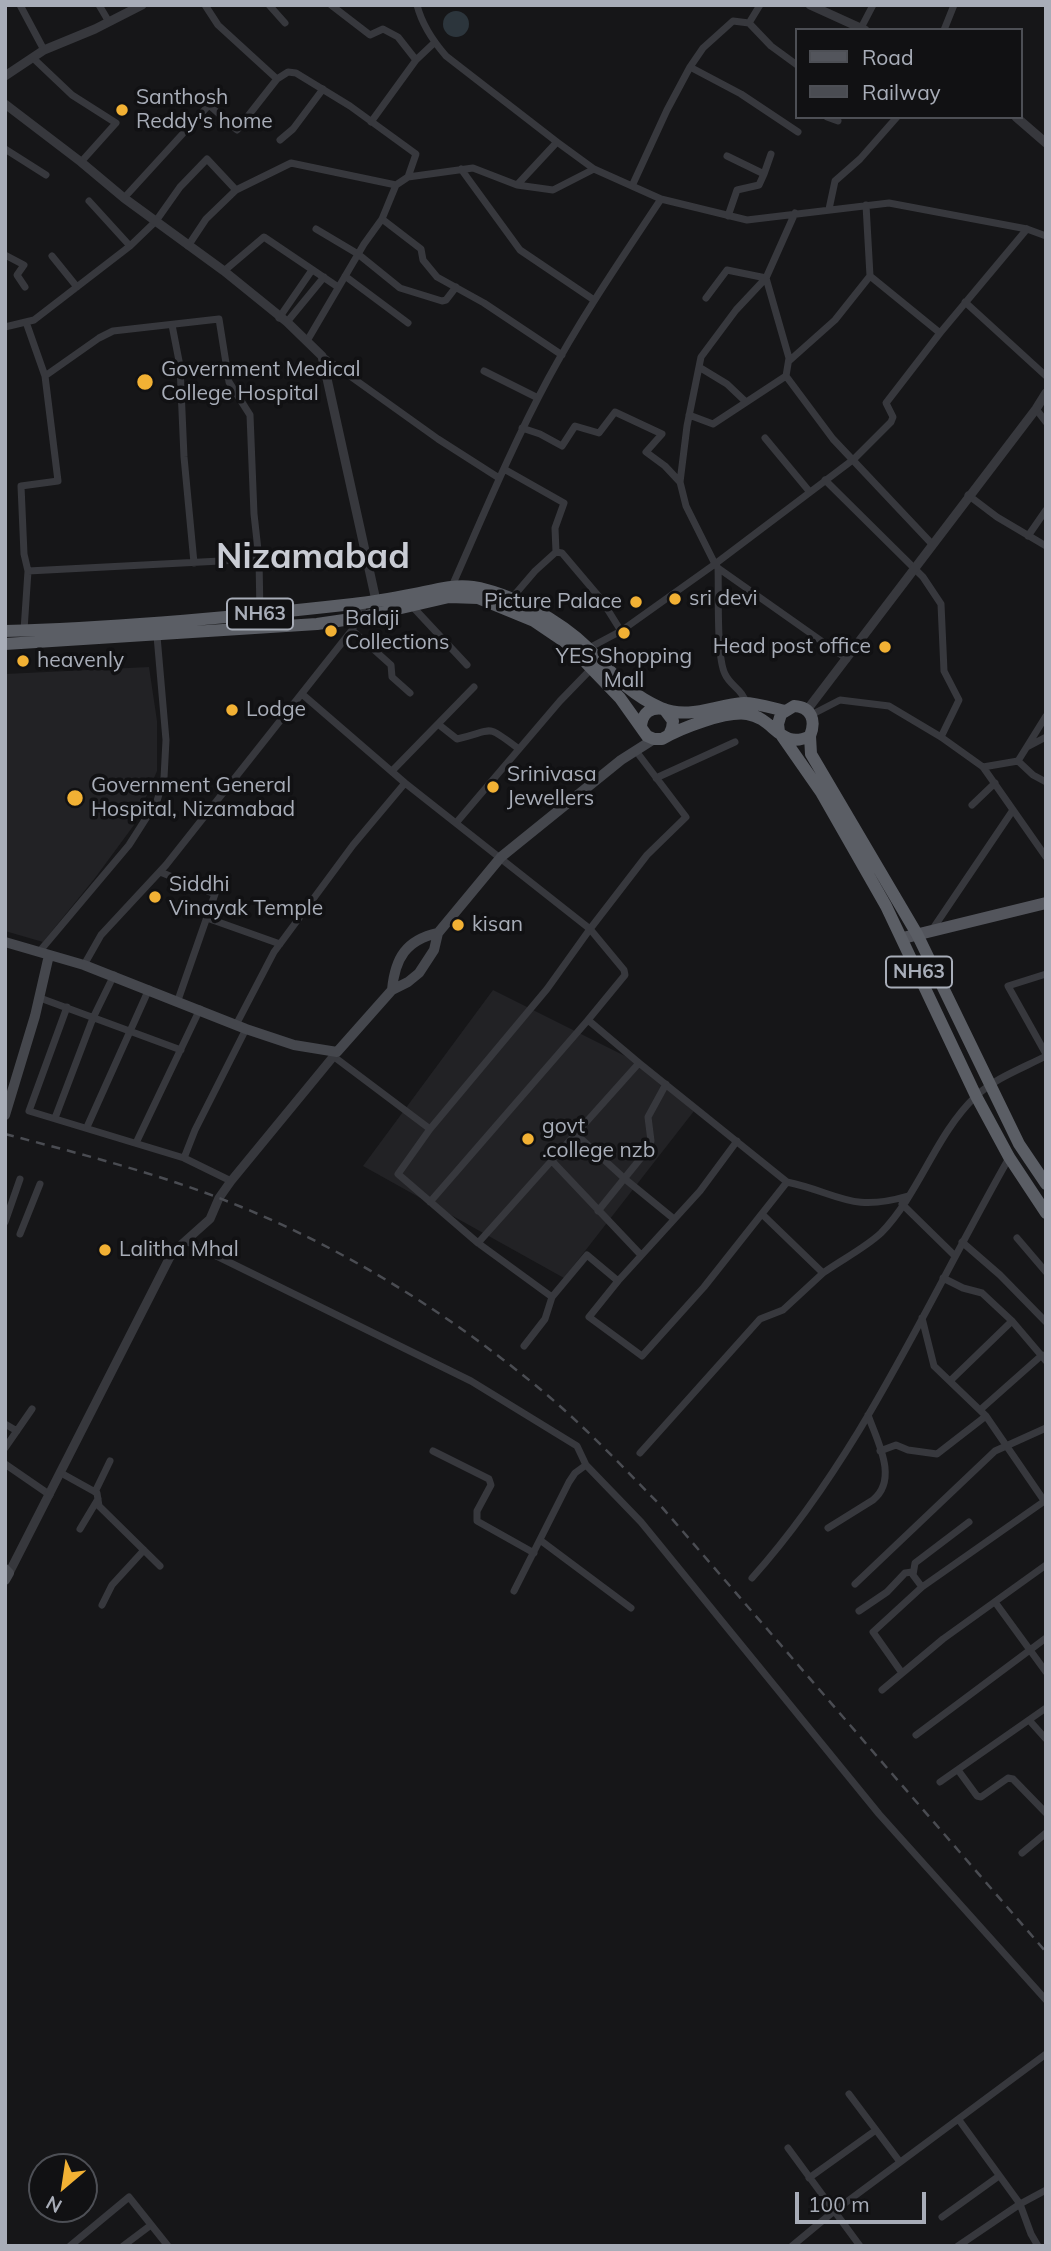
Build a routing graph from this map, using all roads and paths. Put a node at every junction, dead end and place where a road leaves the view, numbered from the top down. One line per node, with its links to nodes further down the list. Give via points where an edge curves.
1 (20, 5): 19 (street)
2 (99, 5): 12 (street)
3 (142, 5): 12 (street)
4 (205, 5): 25 (street, via 218,25)
5 (269, 5): 13 (street)
6 (331, 5): 21 (street, via 370,35 383,29 398,37)
7 (417, 5): 18 (street)
8 (761, 5): 14 (street)
9 (810, 5): 15 (street)
10 (873, 5): 16 (street)
11 (954, 5): 17 (street)
12 (109, 22): 19 (street)
13 (285, 23)
14 (749, 23): 22 (street); 23 (street, via 733,21)
15 (861, 28)
16 (863, 28)
17 (945, 28)
18 (434, 43): 21 (street); 35 (street)
19 (44, 50): 20 (street)
20 (33, 58): 24 (street); 40 (street, via 72,95 116,124)
21 (416, 60): 32 (street)
22 (796, 64)
23 (690, 67): 33 (street); 48 (street)
24 (5, 76)
25 (277, 79): 26 (street, via 293,72); 50 (street, via 237,130 209,105)
26 (323, 89): 32 (street); 34 (street)
27 (5, 104): 40 (street)
28 (832, 119): 31 (street)
29 (895, 119): 54 (street, via 835,181)
30 (1018, 119): 36 (street)
31 (838, 121)
32 (371, 122): 45 (street, via 416,154)
33 (798, 132)
34 (280, 140)
35 (557, 142): 42 (street); 47 (street)
36 (1046, 143)
37 (5, 149): 44 (street)
38 (771, 154): 43 (street)
39 (727, 156): 43 (street)
40 (81, 162): 50 (street)
41 (461, 169): 45 (street); 47 (street, via 473,168); 78 (street, via 520,250)
42 (594, 169): 47 (street, via 553,190); 48 (street)
43 (764, 174): 56 (street, via 759,186 737,190)
44 (46, 175)
45 (408, 177): 46 (street)
46 (396, 185): 49 (street, via 291,163); 57 (street)
47 (517, 185)
48 (632, 186): 51 (street)
49 (236, 190): 58 (street, via 207,159); 63 (street, via 206,219)
50 (124, 198): 58 (street)
51 (661, 199): 56 (street); 78 (street)
52 (89, 201): 62 (street)
53 (866, 205): 54 (street); 60 (street, via 889,203); 70 (street)
54 (829, 209): 55 (street)
55 (795, 213): 56 (street, via 747,220); 72 (street)
56 (728, 216)
57 (382, 219): 64 (street); 75 (street, via 421,249 437,277)
58 (156, 221): 62 (street); 63 (street)
59 (316, 229): 64 (street)
60 (1027, 229): 61 (street); 79 (street)
61 (1046, 236)
62 (130, 246): 76 (street)
63 (188, 246): 68 (street)
64 (358, 254): 69 (street); 75 (street, via 401,289 442,301)
65 (5, 256): 73 (street, via 24,265 17,275)
66 (52, 256): 76 (street)
67 (312, 270): 68 (street, via 264,237); 71 (street); 80 (street)
68 (224, 271): 80 (street)
69 (345, 276): 74 (street); 82 (street)
70 (870, 276): 85 (street); 89 (street, via 835,320)
71 (324, 278): 74 (street); 80 (street)
72 (766, 278): 77 (street, via 727,270); 89 (street); 90 (street, via 736,310 701,357)
73 (25, 287)
74 (338, 287): 86 (street)
75 (456, 287): 87 (street)
76 (77, 288): 81 (street)
77 (706, 298)
78 (594, 300): 87 (street)
79 (965, 302): 85 (street); 94 (street)
80 (283, 320): 86 (street)
81 (26, 322): 84 (street); 92 (street)
82 (408, 323)
83 (172, 325): 92 (street, via 113,331); 115 (street, via 219,319 229,382 250,415); 116 (street, via 180,366)
84 (5, 327)
85 (940, 333): 103 (street, via 886,403 891,422)
86 (307, 341): 88 (street)
87 (562, 355): 96 (street)
88 (321, 356): 105 (street); 123 (street)
89 (789, 361): 93 (street)
90 (699, 367): 97 (street); 99 (street)
91 (484, 371): 96 (street)
92 (45, 376): 119 (street, via 58,481 21,486)
93 (786, 376): 97 (street); 103 (street, via 833,439)
94 (1046, 376)
95 (1046, 393): 98 (street)
96 (538, 398): 101 (street)
97 (746, 402): 99 (street, via 713,424)
98 (1036, 409): 100 (street); 109 (street)
99 (689, 415): 107 (street)
100 (1046, 422)
101 (522, 428): 104 (street); 107 (street, via 562,446 575,426 600,433 615,412 662,434 646,452)
102 (765, 438): 108 (street)
103 (854, 459): 106 (street); 112 (street)
104 (504, 468): 105 (street); 114 (street, via 564,503 555,528)
105 (499, 478): 120 (street)
106 (825, 480): 108 (street); 118 (street)
107 (680, 482): 117 (street)
108 (810, 491): 117 (street)
109 (968, 495): 111 (street); 112 (street)
110 (1046, 510): 111 (street)
111 (1028, 536): 113 (street)
112 (932, 544): 118 (street)
113 (1046, 546)
114 (556, 552): 121 (street); 129 (street, via 562,553 601,600)
115 (259, 559): 116 (street); 124 (street)
116 (194, 563): 119 (street)
117 (716, 566): 129 (street); 133 (street); 139 (street, via 725,674 742,692)
118 (915, 568): 133 (street); 149 (street, via 941,604 944,671 959,700)
119 (28, 571): 126 (street)
120 (452, 586): 121 (highway, NH63, via 477,587); 123 (highway, NH63)
121 (511, 600): 132 (highway, NH63, via 549,618)
122 (411, 605): 123 (highway, NH63); 134 (street); 135 (highway, NH63, via 449,597 478,598 534,621 568,644)
123 (374, 606): 124 (highway, NH63); 125 (highway, NH63)
124 (260, 614): 126 (highway, NH63)
125 (358, 618): 127 (street); 130 (highway, NH63)
126 (24, 630): 128 (highway, NH63)
127 (352, 630): 137 (street, via 391,665 392,677); 138 (street)
128 (5, 631)
129 (621, 631): 132 (street)
130 (157, 636): 131 (highway, NH63); 178 (street, via 166,740 164,778 157,801 129,845)
131 (5, 644)
132 (589, 648): 140 (highway, NH63, via 628,689)
133 (847, 659): 142 (street)
134 (467, 665)
135 (592, 668): 145 (highway, NH63); 154 (street)
136 (474, 687): 144 (street)
137 (410, 693)
138 (302, 694): 158 (street); 168 (street)
139 (748, 708): 140 (highway, NH63, via 682,713); 141 (highway, NH63); 146 (highway, NH63); 147 (highway, NH63)
140 (664, 709): 145 (highway, via 649,710); 147 (highway, via 673,721)
141 (785, 711): 142 (highway, NH63, via 800,706); 146 (highway, via 778,724)
142 (809, 713): 148 (highway, NH63, via 814,728); 149 (street, via 840,700 889,706)
143 (1046, 716): 153 (street)
144 (438, 724): 154 (street, via 457,739 494,730); 158 (street)
145 (641, 727): 151 (highway, NH63)
146 (781, 734): 148 (highway, via 790,741); 175 (highway, NH63, via 821,792)
147 (668, 735): 151 (highway, NH63)
148 (810, 736): 174 (highway, NH63, via 811,754)
149 (941, 737): 157 (street)
150 (1046, 737): 153 (street)
151 (654, 739): 155 (main road)
152 (735, 742): 159 (street)
153 (1026, 747): 156 (street)
154 (519, 749): 165 (street)
155 (636, 751): 159 (street); 166 (main road)
156 (1018, 761): 157 (street); 160 (street)
157 (983, 767): 162 (street)
158 (392, 771): 161 (street)
159 (656, 778): 171 (street, via 685,819 647,855)
160 (1046, 782)
161 (405, 783): 165 (street); 177 (street)
162 (995, 783): 163 (street); 164 (street)
163 (972, 805)
164 (1013, 810): 167 (street); 172 (street)
165 (456, 823): 166 (street)
166 (501, 857): 171 (street); 173 (main road)
167 (1046, 857)
168 (160, 872): 170 (street, via 215,894); 179 (street, via 102,935)
169 (1046, 903): 172 (main road)
170 (207, 918): 177 (street); 185 (street)
171 (590, 929): 189 (street, via 625,975); 202 (street, via 547,989)
172 (931, 931): 174 (main road)
173 (438, 933): 183 (main road, via 434,950 419,973); 183 (main road, via 419,937 405,952 394,968)
174 (917, 934): 175 (main road); 197 (highway, NH63)
175 (903, 938): 198 (highway, NH63)
176 (5, 942): 178 (main road)
177 (280, 944): 190 (street)
178 (44, 954): 179 (main road); 184 (main road)
179 (84, 965): 181 (main road)
180 (1046, 974): 194 (street, via 1008,986)
181 (114, 975): 182 (main road); 188 (street)
182 (149, 989): 185 (main road); 191 (street)
183 (392, 989): 193 (main road)
184 (40, 998): 186 (street); 199 (main road)
185 (178, 1000): 187 (main road)
186 (67, 1007): 188 (street); 200 (street, via 29,1111)
187 (200, 1009): 190 (main road); 192 (street)
188 (93, 1018): 191 (street); 200 (street)
189 (588, 1020): 195 (street); 216 (street)
190 (242, 1026): 193 (main road); 207 (street)
191 (130, 1031): 192 (street); 201 (street)
192 (181, 1050): 205 (street)
193 (335, 1054): 202 (street); 211 (street)
194 (1046, 1055): 197 (street)
195 (639, 1063): 196 (street); 203 (street)
196 (666, 1084): 204 (street); 210 (street, via 648,1117 649,1148)
197 (991, 1085): 198 (street); 214 (highway, NH63, via 1019,1143)
198 (976, 1096): 206 (highway, NH63); 215 (street, via 946,1131)
199 (5, 1115)
200 (55, 1118): 201 (street)
201 (87, 1127): 205 (street)
202 (430, 1129): 216 (street, via 398,1171)
203 (577, 1135): 208 (street); 210 (street)
204 (737, 1141): 212 (street); 221 (street)
205 (135, 1143): 207 (street)
206 (1009, 1157): 219 (highway, NH63); 227 (street)
207 (184, 1158): 211 (street)
208 (552, 1161): 218 (street); 226 (street)
209 (20, 1179): 222 (street)
210 (625, 1179): 218 (street); 221 (street)
211 (231, 1181): 225 (street, via 210,1219)
212 (787, 1182): 215 (street, via 852,1202 878,1203); 220 (street)
213 (40, 1184): 223 (street)
214 (1046, 1184)
215 (908, 1196): 217 (street)
216 (430, 1202): 226 (street)
217 (902, 1204): 229 (street); 231 (street, via 880,1233)
218 (598, 1211): 228 (street)
219 (1046, 1213)
220 (762, 1214): 231 (street); 233 (street, via 642,1356 589,1317)
221 (674, 1219): 228 (street)
222 (5, 1222)
223 (20, 1234)
224 (1017, 1238): 230 (street)
225 (186, 1241): 254 (street, via 471,1381 572,1442); 255 (street, via 172,1253)
226 (478, 1242): 234 (street)
227 (962, 1242): 229 (street); 237 (street)
228 (640, 1254): 233 (street)
229 (955, 1256): 232 (street)
230 (1046, 1272)
231 (823, 1273): 251 (street, via 783,1310 760,1319)
232 (943, 1279): 235 (street); 236 (street, via 982,1293)
233 (618, 1281): 234 (street, via 587,1255)
234 (552, 1297): 238 (street, via 545,1319)
235 (922, 1317): 240 (street, via 934,1366); 243 (street)
236 (1012, 1321): 239 (street); 240 (street)
237 (1046, 1322)
238 (524, 1346)
239 (1044, 1358): 242 (street)
240 (950, 1381): 242 (street)
241 (32, 1409): 246 (street)
242 (983, 1413): 247 (street); 250 (street, via 937,1454 896,1445)
243 (867, 1415): 250 (street); 269 (street, via 778,1549)
244 (5, 1424): 246 (street)
245 (1046, 1428): 247 (street)
246 (17, 1431): 248 (street)
247 (1007, 1444): 258 (street); 270 (street, via 980,1464)
248 (5, 1448)
249 (433, 1451): 264 (street, via 489,1479 491,1485 477,1511 478,1521)
250 (880, 1451): 260 (street, via 887,1474 884,1489)
251 (640, 1453)
252 (110, 1461): 257 (street)
253 (5, 1464): 256 (street)
254 (586, 1465): 262 (street, via 569,1482); 291 (street, via 640,1522 880,1814)
255 (61, 1473): 256 (street); 257 (street)
256 (50, 1495): 268 (street)
257 (96, 1496): 261 (street); 263 (street, via 99,1506)
258 (1045, 1501): 271 (street)
259 (968, 1522): 267 (street, via 915,1563)
260 (828, 1528)
261 (80, 1529)
262 (540, 1540): 264 (street); 275 (street)
263 (144, 1550): 266 (street); 274 (street, via 112,1585)
264 (534, 1553): 272 (street)
265 (1046, 1565): 273 (street)
266 (160, 1566)
267 (912, 1572): 271 (street); 276 (street)
268 (6, 1574)
269 (752, 1578)
270 (855, 1584)
271 (922, 1587): 280 (street, via 873,1632)
272 (514, 1591)
273 (995, 1602): 278 (street); 280 (street)
274 (102, 1605)
275 (631, 1608)
276 (859, 1611)
277 (1046, 1638): 278 (street)
278 (1030, 1650): 279 (street); 284 (street)
279 (1046, 1672)
280 (902, 1673): 281 (street)
281 (882, 1690)
282 (1046, 1708): 283 (street)
283 (1029, 1720): 285 (street); 286 (street)
284 (916, 1735)
285 (1046, 1739)
286 (958, 1770): 287 (street); 288 (street, via 981,1797 1013,1779)
287 (940, 1782)
288 (1046, 1813)
289 (1046, 1833): 290 (street)
290 (1022, 1853)
291 (1046, 2000)
292 (1046, 2054): 294 (street)
293 (849, 2094): 295 (street)
294 (959, 2120): 297 (street); 298 (street)
295 (876, 2130): 297 (street); 299 (street)
296 (788, 2148): 299 (street)
297 (900, 2162): 302 (street)
298 (999, 2176): 301 (street); 303 (street)
299 (809, 2178): 302 (street)
300 (1046, 2190): 301 (street)
301 (1020, 2204): 311 (street); 312 (street)
302 (833, 2212): 309 (street); 310 (street)
303 (942, 2217)
304 (151, 2225): 306 (street, via 129,2197); 307 (street); 308 (street)
305 (1046, 2241): 312 (street)
306 (70, 2246)
307 (123, 2246)
308 (168, 2246)
309 (792, 2246)
310 (860, 2246)
311 (958, 2246)
312 (1038, 2246)

